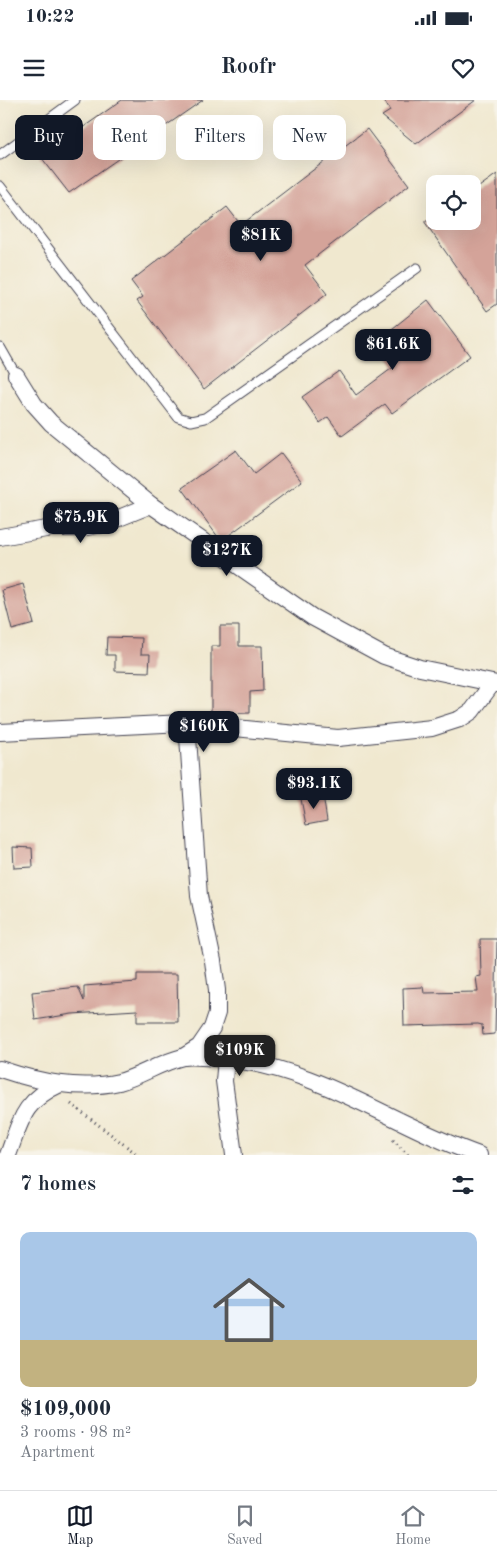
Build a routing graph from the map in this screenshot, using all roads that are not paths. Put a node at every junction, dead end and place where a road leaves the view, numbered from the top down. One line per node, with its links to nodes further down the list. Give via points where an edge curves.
1 (75, 100): 2 (lane)
2 (0, 155)
3 (0, 186): 4 (lane, via 178,417 191,421 205,418)
4 (417, 268)
5 (0, 347): 6 (lane)
6 (16, 376): 7 (street, via 51,423)
7 (151, 505): 8 (street, via 104,524); 9 (street, via 312,617 347,637 384,656 420,668)
8 (0, 537)
9 (494, 684): 10 (street, via 472,711 453,722 432,728 338,738)
10 (184, 723): 11 (street); 12 (street, via 188,737 199,896 213,961 217,1013 212,1028 199,1047)
11 (0, 732)
12 (183, 1057): 13 (street); 15 (street, via 119,1082 69,1087)
13 (226, 1059): 17 (street, via 224,1081); 18 (street, via 276,1068 322,1085 418,1131)
14 (0, 1069): 15 (street)
15 (60, 1084): 16 (street, via 29,1104)
16 (8, 1155)
17 (234, 1155)
18 (479, 1155)

